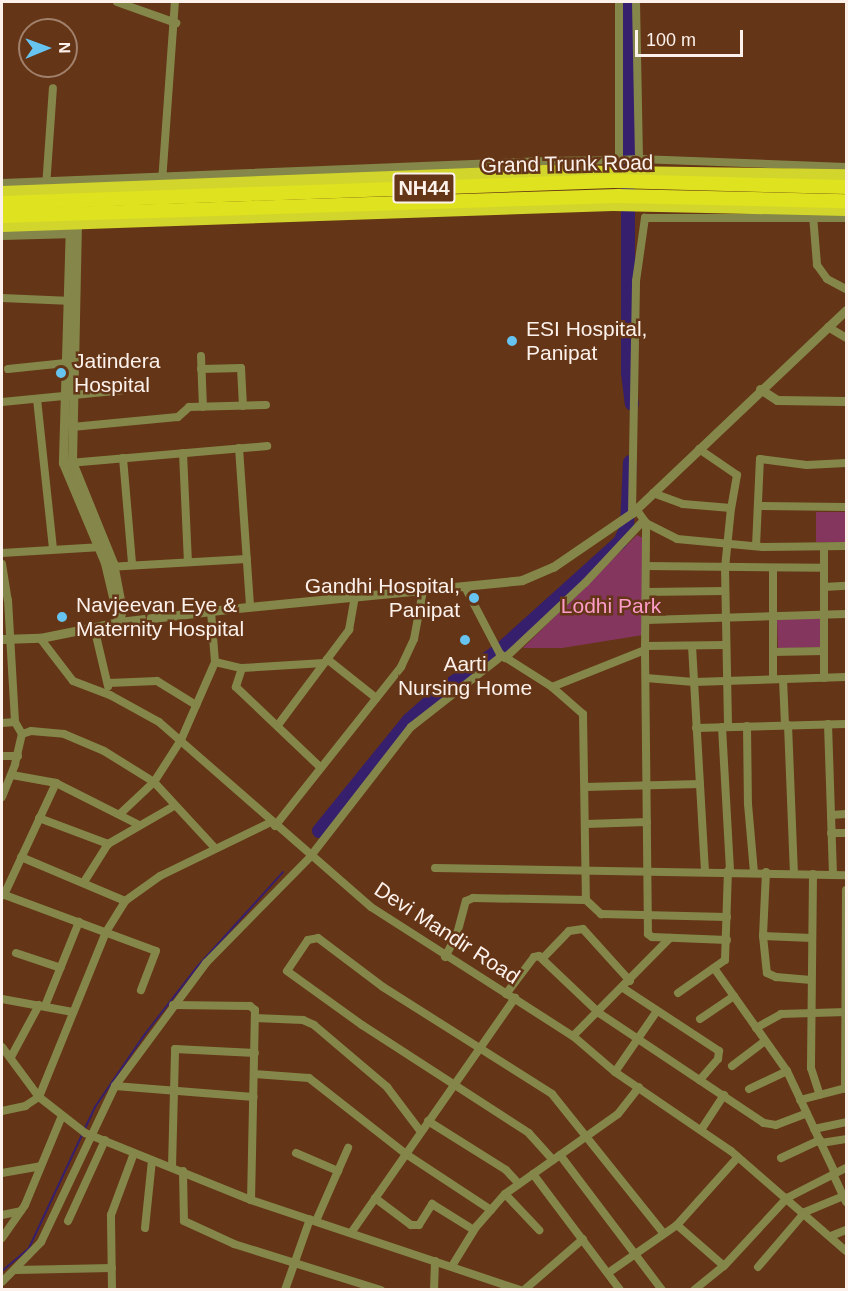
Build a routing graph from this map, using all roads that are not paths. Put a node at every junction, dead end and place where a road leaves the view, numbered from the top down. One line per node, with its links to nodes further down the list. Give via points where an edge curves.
1 (117, 2): 5 (street)
2 (176, 2): 5 (street)
3 (620, 2): 8 (street)
4 (636, 2): 7 (street)
5 (176, 23): 14 (street)
6 (53, 88): 16 (street)
7 (638, 163): 8 (highway); 11 (highway)
8 (618, 164): 9 (highway)
9 (545, 166): 12 (highway); 14 (street)
10 (846, 167): 11 (street)
11 (811, 170): 13 (highway); 23 (street)
12 (453, 175): 14 (highway); 21 (highway)
13 (846, 175)
14 (162, 182): 16 (highway)
15 (2, 183): 16 (street)
16 (46, 187): 18 (highway)
17 (846, 187): 20 (highway, Grand Trunk Road / NH44, bridge, via 614,181)
18 (2, 192)
19 (846, 201): 24 (highway, Grand Trunk Road / NH44, bridge, via 618,195)
20 (2, 203)
21 (454, 209): 23 (highway, via 642,205); 27 (highway)
22 (846, 210): 23 (highway)
23 (813, 213): 25 (street); 29 (street, via 817,265 827,279); 60 (street, via 650,216 644,220 636,281)
24 (2, 216)
25 (846, 218)
26 (2, 226): 27 (highway)
27 (74, 228): 28 (street); 31 (street)
28 (2, 236)
29 (846, 289)
30 (2, 298): 31 (street)
31 (72, 301): 36 (street); 41 (street)
32 (846, 310): 33 (street)
33 (828, 327): 34 (street); 40 (street)
34 (846, 338)
35 (201, 356): 38 (street)
36 (66, 363): 37 (street); 41 (street)
37 (8, 369)
38 (201, 369): 46 (street, via 241,368); 47 (street)
39 (135, 389): 41 (street)
40 (760, 389): 43 (street, via 777,400); 51 (street)
41 (69, 396): 42 (street); 48 (street); 54 (street)
42 (37, 399): 44 (street); 67 (street)
43 (846, 401)
44 (2, 402)
45 (266, 405): 46 (street)
46 (243, 406): 47 (street)
47 (204, 407): 48 (street, via 189,407 178,417)
48 (72, 427): 54 (street)
49 (267, 446): 50 (street)
50 (239, 448): 52 (street); 69 (street)
51 (699, 449): 56 (street); 59 (street, via 736,475)
52 (183, 453): 53 (street); 70 (street)
53 (123, 458): 54 (street); 71 (street)
54 (68, 463): 65 (street)
55 (846, 463): 57 (street, via 807,465 762,458)
56 (653, 493): 59 (street, via 683,504); 60 (street)
57 (758, 506): 58 (street); 63 (street)
58 (846, 507)
59 (731, 508): 62 (street)
60 (631, 514): 61 (street); 80 (street, via 553,567 512,583)
61 (645, 521): 62 (street, via 677,539); 73 (street); 101 (street, via 585,583)
62 (726, 543): 63 (street); 75 (street)
63 (756, 546): 66 (street)
64 (846, 546): 66 (street)
65 (103, 547): 67 (street); 74 (street)
66 (824, 547): 77 (street)
67 (53, 549): 68 (street)
68 (2, 553)
69 (247, 559): 70 (street); 85 (street)
70 (188, 562): 71 (street)
71 (132, 563): 74 (street)
72 (2, 565): 95 (street)
73 (646, 566): 75 (street); 83 (street)
74 (110, 567): 92 (street)
75 (725, 568): 76 (street); 82 (street)
76 (773, 568): 77 (street); 89 (street)
77 (824, 568): 78 (street)
78 (824, 586): 79 (street); 87 (street)
79 (846, 586)
80 (465, 587): 81 (street); 101 (street)
81 (423, 591): 84 (street); 115 (street, via 414,639 401,667)
82 (725, 591): 83 (street); 90 (street)
83 (646, 592): 91 (street)
84 (355, 597): 85 (street); 102 (street, via 349,630)
85 (250, 607): 86 (street)
86 (211, 611): 92 (street); 103 (street)
87 (824, 614): 88 (street); 89 (street); 99 (street)
88 (846, 614)
89 (773, 616): 90 (street); 100 (street)
90 (726, 617): 91 (street); 96 (street)
91 (645, 620): 98 (street)
92 (119, 622): 93 (street)
93 (94, 627): 94 (street); 112 (street)
94 (40, 638): 95 (street); 114 (street, Devi Mandir Road, via 73,681)
95 (5, 639): 117 (street)
96 (726, 645): 97 (street); 110 (street)
97 (693, 646): 98 (street); 111 (street)
98 (645, 648): 106 (street); 113 (street)
99 (824, 651): 100 (street); 107 (street)
100 (773, 652): 108 (street)
101 (502, 656): 113 (street); 152 (street, via 411,727)
102 (325, 661): 104 (street); 115 (street); 121 (street)
103 (215, 662): 104 (street); 116 (street)
104 (242, 668): 121 (street, via 236,687)
105 (846, 677): 107 (street)
106 (646, 678): 111 (street); 135 (street)
107 (824, 678): 109 (street)
108 (773, 679): 109 (street); 110 (street)
109 (783, 679): 122 (street)
110 (727, 681): 111 (street); 124 (street)
111 (694, 682): 125 (street)
112 (108, 683): 114 (street); 116 (street, via 156,681)
113 (552, 687): 136 (street, via 583,714)
114 (110, 695): 127 (street, Devi Mandir Road, via 145,713)
115 (376, 698): 130 (street)
116 (196, 705): 127 (street)
117 (15, 722): 118 (street); 126 (street)
118 (2, 723)
119 (828, 724): 120 (street); 122 (street); 140 (street)
120 (846, 724)
121 (278, 725): 130 (street)
122 (787, 725): 123 (street); 160 (street)
123 (747, 726): 124 (street); 158 (street)
124 (725, 727): 125 (street); 157 (street)
125 (696, 728): 134 (street)
126 (22, 734): 129 (street); 132 (street, via 51,732 78,738)
127 (181, 740): 132 (street); 145 (street, Devi Mandir Road)
128 (2, 756): 129 (street)
129 (18, 756): 131 (street)
130 (321, 768): 145 (street)
131 (12, 775): 133 (street); 137 (street)
132 (154, 782): 138 (street); 139 (street)
133 (56, 783): 139 (street); 142 (street)
134 (700, 784): 135 (street); 156 (street)
135 (647, 785): 136 (street); 143 (street)
136 (585, 787): 146 (street)
137 (2, 796)
138 (174, 806): 144 (street); 150 (street)
139 (121, 813): 144 (street)
140 (831, 814): 141 (street); 147 (street)
141 (846, 814)
142 (39, 818): 149 (street); 151 (street)
143 (647, 822): 146 (street); 155 (street)
144 (137, 824): 149 (street)
145 (273, 824): 150 (street); 152 (street, Devi Mandir Road)
146 (586, 824): 154 (street)
147 (831, 833): 148 (street); 162 (street)
148 (846, 833)
149 (108, 844): 164 (street)
150 (215, 848): 168 (street, via 146,884)
151 (21, 857): 164 (street); 166 (street)
152 (310, 857): 178 (street, Devi Mandir Road, via 371,907); 191 (street, via 206,963)
153 (435, 868): 154 (street)
154 (586, 868): 155 (street); 167 (street)
155 (647, 869): 156 (street); 169 (street)
156 (705, 870): 157 (street)
157 (729, 871): 158 (street); 170 (street)
158 (754, 872): 159 (street)
159 (766, 872): 160 (street); 173 (street)
160 (794, 873): 161 (street)
161 (813, 874): 162 (street); 175 (street)
162 (832, 874): 163 (street)
163 (846, 875)
164 (84, 882): 168 (street)
165 (846, 890): 195 (street)
166 (2, 895): 171 (street)
167 (586, 900): 169 (street, via 601,914); 178 (street, via 466,901 458,934)
168 (125, 901): 172 (street)
169 (646, 915): 170 (street); 174 (street, via 650,936)
170 (727, 917): 176 (street)
171 (80, 922): 172 (street); 180 (street)
172 (106, 932): 185 (street, via 157,952); 194 (street)
173 (763, 936): 175 (street); 182 (street, via 771,976)
174 (670, 938): 176 (street); 183 (street)
175 (812, 938): 182 (street)
176 (727, 940): 181 (street, via 725,960)
177 (16, 953): 180 (street)
178 (445, 957): 187 (street, Devi Mandir Road)
179 (543, 958): 183 (street, via 569,931 583,929); 187 (street, via 534,957); 196 (street)
180 (61, 968): 192 (street)
181 (714, 968): 186 (street); 188 (street)
182 (811, 980): 197 (street)
183 (630, 981): 184 (street)
184 (623, 988): 193 (street); 196 (street)
185 (141, 990)
186 (678, 993)
187 (506, 994): 190 (street, Devi Mandir Road)
188 (734, 996): 199 (street); 200 (street)
189 (2, 999): 192 (street)
190 (515, 999): 201 (street, Devi Mandir Road); 204 (street)
191 (173, 1005): 198 (street, via 250,1005); 214 (street)
192 (42, 1006): 194 (street); 207 (street)
193 (657, 1011): 202 (street); 212 (street, via 719,1051 718,1059)
194 (73, 1012): 221 (street)
195 (846, 1012): 197 (street); 216 (street)
196 (599, 1013): 201 (street); 202 (street)
197 (811, 1013): 200 (street, via 781,1014); 220 (street, via 811,1068)
198 (255, 1018): 206 (street); 231 (street, via 308,1021 387,1088)
199 (700, 1019)
200 (756, 1028): 203 (street)
201 (573, 1036): 210 (street, Devi Mandir Road)
202 (638, 1039): 210 (street); 212 (street)
203 (765, 1041): 208 (street); 209 (street)
204 (480, 1045): 213 (street); 213 (street, via 383,987 318,938 308,940 287,971 362,1025); 233 (street, via 552,1094)
205 (2, 1047): 207 (street)
206 (255, 1053): 211 (street); 217 (street, via 177,1047)
207 (11, 1057): 221 (street)
208 (732, 1066)
209 (787, 1071): 218 (street); 223 (street)
210 (615, 1072): 215 (street, Devi Mandir Road)
211 (254, 1074): 222 (street); 240 (street, via 309,1078)
212 (700, 1080): 219 (street)
213 (454, 1083): 227 (street); 241 (street, via 529,1133)
214 (116, 1086): 217 (street); 232 (street)
215 (639, 1087): 229 (street, Devi Mandir Road); 233 (street, via 618,1114)
216 (846, 1088): 220 (street)
217 (175, 1089): 222 (street); 246 (street)
218 (749, 1089)
219 (724, 1095): 225 (street, via 770,1126); 229 (street)
220 (820, 1095): 223 (street)
221 (39, 1097): 224 (street, via 25,1106); 226 (street)
222 (254, 1097): 258 (street)
223 (800, 1100): 225 (street)
224 (2, 1111)
225 (807, 1113): 230 (street)
226 (61, 1118): 232 (street); 245 (street)
227 (428, 1121): 231 (street); 253 (street, via 506,1170)
228 (846, 1122): 230 (street)
229 (701, 1130): 242 (street, Devi Mandir Road)
230 (814, 1130): 236 (street)
231 (421, 1132): 240 (street)
232 (87, 1134): 235 (street); 283 (street, via 46,1233)
233 (588, 1135): 241 (street); 271 (street)
234 (846, 1138): 236 (street)
235 (105, 1140): 238 (street); 264 (street)
236 (820, 1142): 243 (street); 251 (street)
237 (348, 1148): 248 (street)
238 (134, 1153): 244 (street); 282 (street, via 111,1211)
239 (296, 1153): 248 (street)
240 (406, 1154): 255 (street); 259 (street)
241 (557, 1157): 252 (street); 276 (street)
242 (738, 1157): 256 (street, Devi Mandir Road); 265 (street)
243 (781, 1158)
244 (153, 1160): 246 (street); 266 (street)
245 (40, 1166): 250 (street); 260 (street)
246 (172, 1167): 249 (street)
247 (846, 1168): 251 (street)
248 (338, 1171): 263 (street)
249 (183, 1172): 258 (street); 278 (street, via 184,1221 234,1244)
250 (2, 1173)
251 (834, 1173): 256 (street); 257 (street)
252 (533, 1174): 253 (street); 274 (street)
253 (519, 1184): 254 (street)
254 (504, 1194): 259 (street); 268 (street)
255 (375, 1198): 267 (street, via 411,1225 419,1225 432,1204); 270 (street)
256 (787, 1198): 261 (street, Devi Mandir Road); 280 (street)
257 (846, 1198): 261 (street)
258 (251, 1200): 263 (street)
259 (491, 1210): 267 (street)
260 (21, 1211): 262 (street); 273 (street)
261 (805, 1212): 272 (street, Devi Mandir Road); 281 (street)
262 (2, 1215)
263 (313, 1220): 270 (street); 278 (street)
264 (68, 1221)
265 (677, 1225): 271 (street); 280 (street)
266 (145, 1228)
267 (474, 1230): 279 (street)
268 (539, 1230)
269 (846, 1230): 272 (street)
270 (351, 1233): 277 (street)
271 (664, 1234): 276 (street)
272 (831, 1236): 275 (street, Devi Mandir Road)
273 (2, 1238)
274 (583, 1239): 284 (street); 290 (street)
275 (846, 1251)
276 (636, 1254): 284 (street); 292 (street)
277 (435, 1261): 279 (street); 289 (street)
278 (295, 1263): 287 (street); 288 (street)
279 (452, 1266): 290 (street)
280 (724, 1266): 293 (street)
281 (758, 1267)
282 (112, 1268): 283 (street); 286 (street)
283 (16, 1269): 285 (street)
284 (608, 1273): 291 (street)
285 (2, 1282)
286 (112, 1290)
287 (285, 1290)
288 (381, 1290)
289 (434, 1290)
290 (522, 1290)
291 (620, 1290)
292 (662, 1290)
293 (694, 1290)

